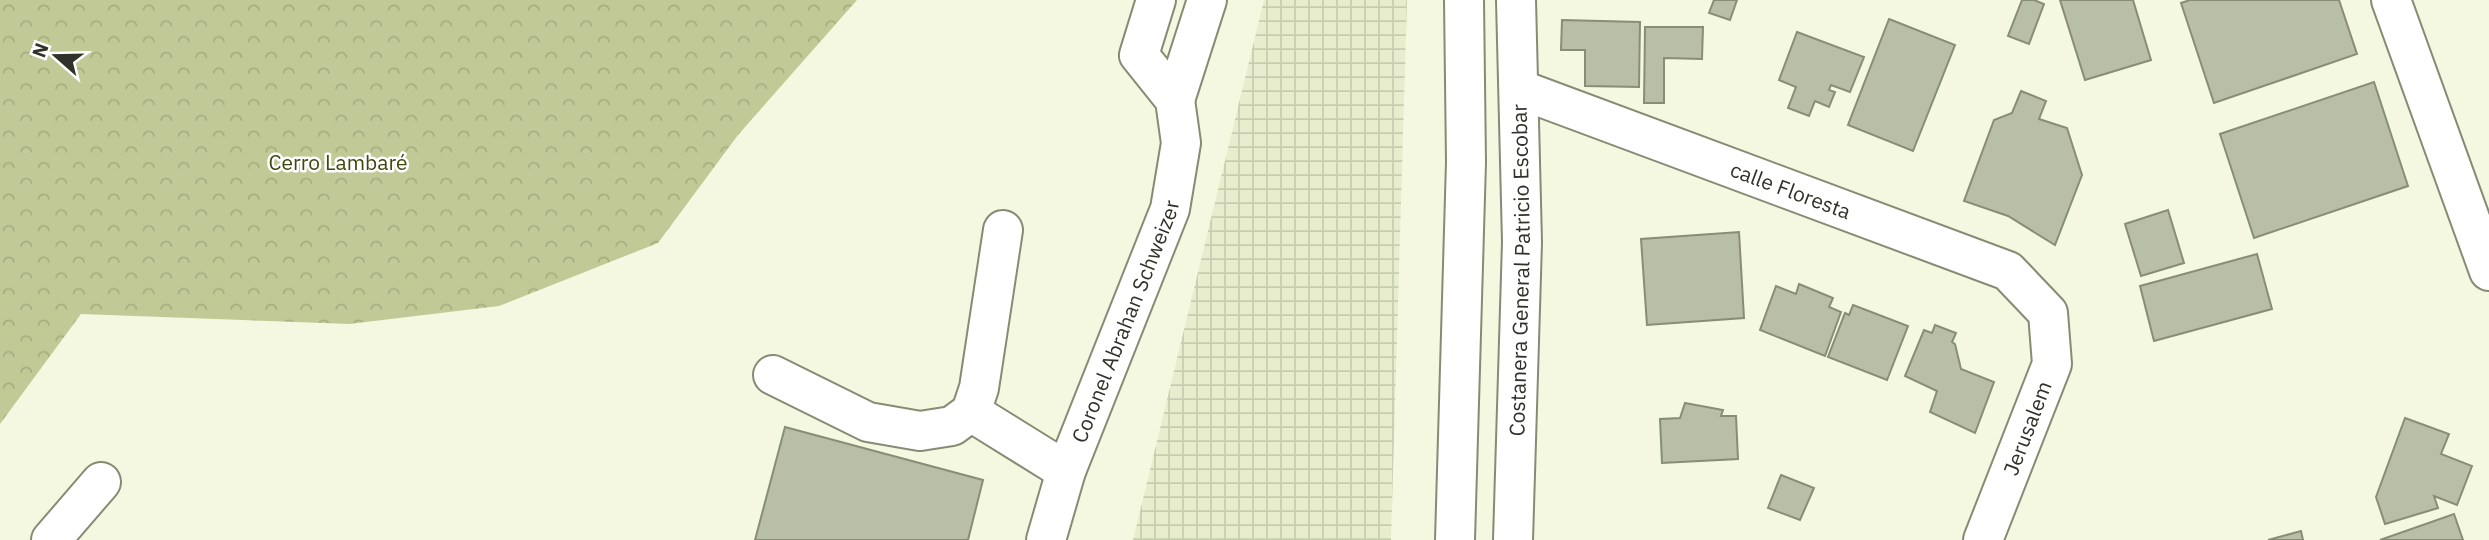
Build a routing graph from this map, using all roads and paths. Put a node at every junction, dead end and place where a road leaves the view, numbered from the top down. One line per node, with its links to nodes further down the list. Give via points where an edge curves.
1 (1156, 0): 7 (main road, via 1139,55)
2 (1207, 0): 7 (main road, Coronel Abrahan Schweizer)
3 (1464, 0): 18 (main road, via 1466,162)
4 (1516, 0): 6 (main road, Costanera General Patricio Escobar)
5 (2391, 0): 8 (main road)
6 (1520, 89): 11 (main road, calle Floresta, via 2008,271); 19 (main road, Costanera General Patricio Escobar, via 1522,242)
7 (1175, 100): 14 (main road, Coronel Abrahan Schweizer, via 1181,143 1170,209)
8 (2482, 222): 10 (main road)
9 (1003, 230): 13 (main road, via 979,388)
10 (2489, 271)
11 (2048, 313): 20 (main road, Jerusalem, via 2052,364)
12 (774, 374): 13 (main road, via 868,422 920,431 952,426)
13 (971, 412): 14 (main road)
14 (1066, 471): 17 (main road, Coronel Abrahan Schweizer)
15 (101, 482): 16 (main road)
16 (51, 540)
17 (1046, 540)
18 (1455, 540)
19 (1513, 540)
20 (1983, 540)

